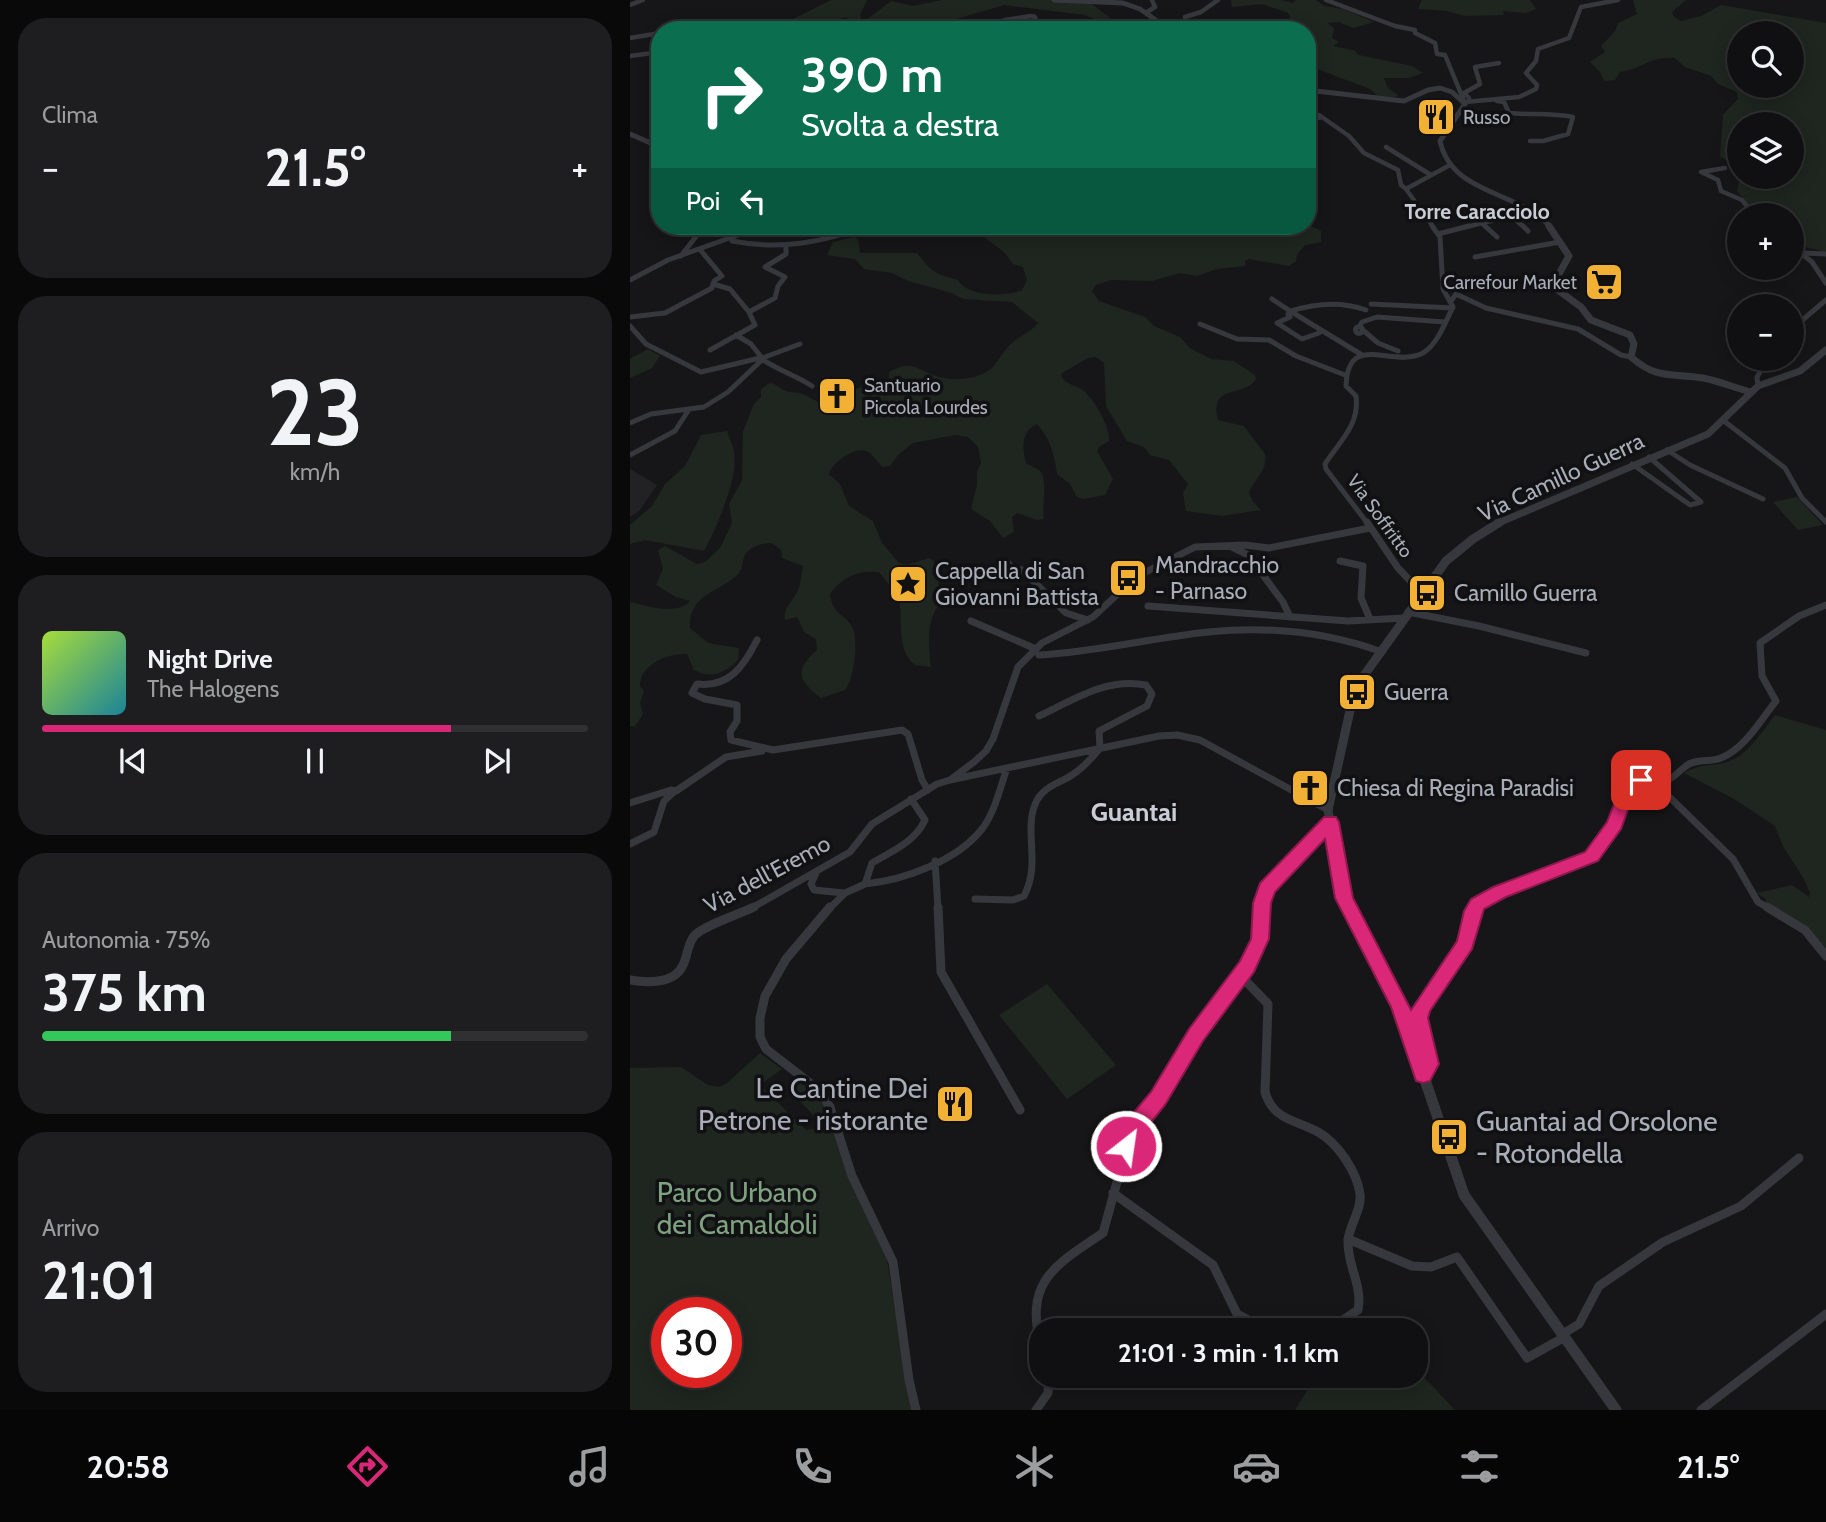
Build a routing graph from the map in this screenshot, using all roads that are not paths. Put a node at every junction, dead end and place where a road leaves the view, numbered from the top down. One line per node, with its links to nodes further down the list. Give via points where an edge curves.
1 (643, 0): 9 (street)
2 (1054, 0): 8 (street)
3 (1153, 0): 11 (street, via 1155,7 1147,12)
4 (1218, 0): 15 (street, via 1185,17)
5 (1325, 0): 23 (street, via 1418,31 1415,33 1433,42 1437,54 1445,55)
6 (1579, 0): 10 (street)
7 (1618, 0): 10 (street)
8 (1116, 1): 11 (street)
9 (630, 5)
10 (1581, 7): 22 (street, via 1569,38 1536,52 1536,61 1527,73 1538,88 1518,97)
11 (1151, 17): 14 (street)
12 (1002, 21): 13 (street, via 1031,16)
13 (1036, 21)
14 (1157, 21)
15 (1186, 21)
16 (651, 34): 17 (street)
17 (630, 38)
18 (651, 53): 19 (street)
19 (630, 56)
20 (1499, 63): 23 (street, via 1475,67 1480,84 1464,93)
21 (1316, 91): 23 (street, via 1394,101 1446,90)
22 (1486, 99): 23 (street); 27 (street, via 1504,102 1509,113 1573,117 1568,134)
23 (1467, 101): 31 (street, via 1439,141)
24 (1316, 117): 34 (street, via 1321,116 1349,135 1364,153 1398,170)
25 (630, 135): 28 (street)
26 (651, 141): 28 (street)
27 (1530, 141)
28 (648, 142): 29 (street)
29 (651, 143)
30 (1386, 147): 33 (street)
31 (1450, 165): 33 (street); 37 (street, via 1475,185)
32 (1725, 168): 35 (street, via 1701,172 1718,180 1721,191)
33 (1431, 175): 34 (street)
34 (1406, 189): 39 (street)
35 (1743, 203)
36 (1456, 207): 39 (street)
37 (1525, 207): 38 (street); 48 (street, via 1536,213)
38 (1515, 215): 40 (street); 41 (street, via 1512,217)
39 (1425, 218): 42 (street)
40 (1483, 224): 42 (street); 46 (street)
41 (1528, 231)
42 (1438, 234): 60 (street, via 1443,289)
43 (696, 235): 53 (street)
44 (745, 235): 47 (street)
45 (844, 235): 49 (street)
46 (1497, 237)
47 (733, 241): 49 (street); 50 (street)
48 (1560, 242): 54 (street); 75 (street, via 1569,259 1555,288 1591,320 1630,335 1634,344)
49 (786, 246): 61 (street, via 786,254 765,268 785,278 775,298)
50 (702, 252): 53 (street); 56 (street, via 722,276)
51 (1804, 253): 52 (street); 57 (street)
52 (1826, 254)
53 (681, 256): 55 (street)
54 (1475, 257)
55 (630, 280)
56 (713, 284): 61 (street, via 731,288); 63 (street, via 674,312)
57 (1826, 284)
58 (1272, 299): 62 (street)
59 (1826, 300): 64 (street)
60 (1452, 304): 62 (street, via 1317,304); 65 (street); 75 (street, via 1456,294 1486,308 1578,328)
61 (749, 312): 69 (street, via 756,324)
62 (1293, 313): 68 (street, via 1277,326 1303,339); 74 (street)
63 (630, 317)
64 (1804, 319)
65 (1445, 322): 73 (street); 73 (street, via 1377,317 1361,323 1361,329 1382,345 1406,355)
66 (1200, 324): 78 (street, via 1237,339 1269,340)
67 (630, 326): 76 (street, via 646,344 701,372)
68 (1319, 333)
69 (736, 335): 71 (street); 76 (street, via 751,344)
70 (800, 344): 76 (street)
71 (710, 350)
72 (1826, 351): 80 (street, via 1800,371)
73 (1422, 353): 74 (street, via 1410,358 1391,353)
74 (1362, 355): 78 (street, via 1353,360)
75 (1631, 357): 81 (street, via 1647,372 1661,377 1705,378)
76 (762, 359): 79 (street); 82 (street, via 728,393)
77 (1761, 371): 80 (street)
78 (1345, 375): 91 (street, Via Soffritto, via 1346,386 1356,396 1356,416 1325,464)
79 (812, 386)
80 (1758, 386): 81 (street, Via Camillo Guerra)
81 (1751, 392): 83 (street, Via Camillo Guerra)
82 (688, 411): 84 (street, via 651,414); 86 (street, via 675,431)
83 (1724, 421): 85 (street, Via Camillo Guerra, via 1708,434); 90 (street, via 1785,468 1802,498)
84 (630, 423)
85 (1667, 450): 87 (street, Via Camillo Guerra); 89 (street)
86 (630, 455)
87 (1649, 457): 88 (street, Via Camillo Guerra); 88 (street, via 1701,502 1690,505)
88 (1632, 464): 95 (street, Via Camillo Guerra, via 1496,524 1446,561)
89 (1763, 499)
90 (1826, 522)
91 (1370, 528): 92 (street, via 1269,548); 95 (street, Via Soffritto)
92 (1222, 545): 99 (street, via 1248,555); 101 (street, via 1195,547 1136,577)
93 (1340, 561): 100 (street, via 1363,566 1361,598)
94 (1007, 562): 101 (street, via 1022,570 1066,613)
95 (1422, 593): 98 (street, Via Camillo Guerra)
96 (1826, 605): 112 (street, via 1799,616 1760,643 1761,671 1776,701 1737,746 1720,758 1691,763)
97 (1148, 606): 99 (street)
98 (1406, 615): 100 (street, via 1386,621); 105 (street, Via Camillo Guerra); 106 (street, via 1479,625)
99 (1290, 617): 100 (street)
100 (1370, 619)
101 (1088, 620): 104 (street, via 1042,643)
102 (971, 621): 104 (street)
103 (757, 640): 109 (street, via 724,682 696,684 692,693 737,705 732,740)
104 (1038, 652): 105 (street, via 1080,654 1227,630 1345,638); 111 (street, via 1018,667 986,751)
105 (1382, 652): 117 (street, Via Camillo Guerra, via 1355,688)
106 (1586, 653)
107 (1039, 716): 108 (street, via 1115,684 1133,681 1146,685 1152,694 1150,702 1098,731)
108 (1100, 748): 110 (street); 117 (street, via 1158,736 1190,737 1251,766); 123 (street, via 1071,775 1048,786 1034,806 1035,873 1024,896 1013,901)
109 (773, 750): 113 (street, via 902,730 908,734); 114 (street, via 726,757)
110 (1007, 768): 111 (street); 119 (street, via 984,826 972,841)
111 (950, 780): 113 (street, Via dell'Eremo)
112 (1655, 783): 124 (street, via 1727,852 1758,902 1805,930); 127 (street, via 1633,783 1615,824 1591,856 1477,904 1466,944 1418,1018 1429,1064)
113 (928, 790): 115 (street, Via dell'Eremo)
114 (676, 791): 116 (street); 118 (street, via 664,801 654,832)
115 (911, 799): 120 (street, Via dell'Eremo, via 872,824 850,852); 121 (street, via 925,823 905,844 872,863)
116 (630, 803)
117 (1329, 816): 125 (street, via 1267,888 1260,939); 127 (street, via 1344,898 1400,1006)
118 (630, 845)
119 (935, 861): 121 (street, via 909,874); 128 (street, via 941,972)
120 (816, 873): 122 (street, via 811,884 814,890); 126 (street, Via dell'Eremo, via 697,933 674,977 645,983)
121 (864, 884): 122 (street)
122 (844, 893): 138 (street, via 774,977 762,1007 760,1037 766,1049 818,1090 830,1107 852,1176 893,1262)
123 (975, 899)
124 (1826, 956)
125 (1240, 975): 130 (street, via 1196,1035 1158,1099 1131,1130); 131 (street, via 1268,1004 1265,1092 1269,1105 1279,1117 1320,1132 1331,1141 1359,1188 1359,1208)
126 (630, 980)
127 (1423, 1074): 136 (street, via 1464,1195)
128 (1020, 1110)
129 (1798, 1158): 136 (street, via 1741,1206 1663,1242 1599,1286 1578,1324)
130 (1113, 1193): 133 (street, via 1103,1233 1059,1263 1039,1288); 134 (street, via 1213,1265 1237,1314)
131 (1348, 1239): 135 (street, via 1360,1300 1358,1310); 136 (street, via 1412,1266 1431,1266 1457,1257 1527,1358)
132 (1826, 1314): 141 (street)
133 (1036, 1318)
134 (1245, 1318)
135 (1346, 1318)
136 (1562, 1337): 140 (street)
137 (1048, 1388): 139 (street)
138 (916, 1410)
139 (1036, 1410)
140 (1616, 1410)
141 (1701, 1410)

